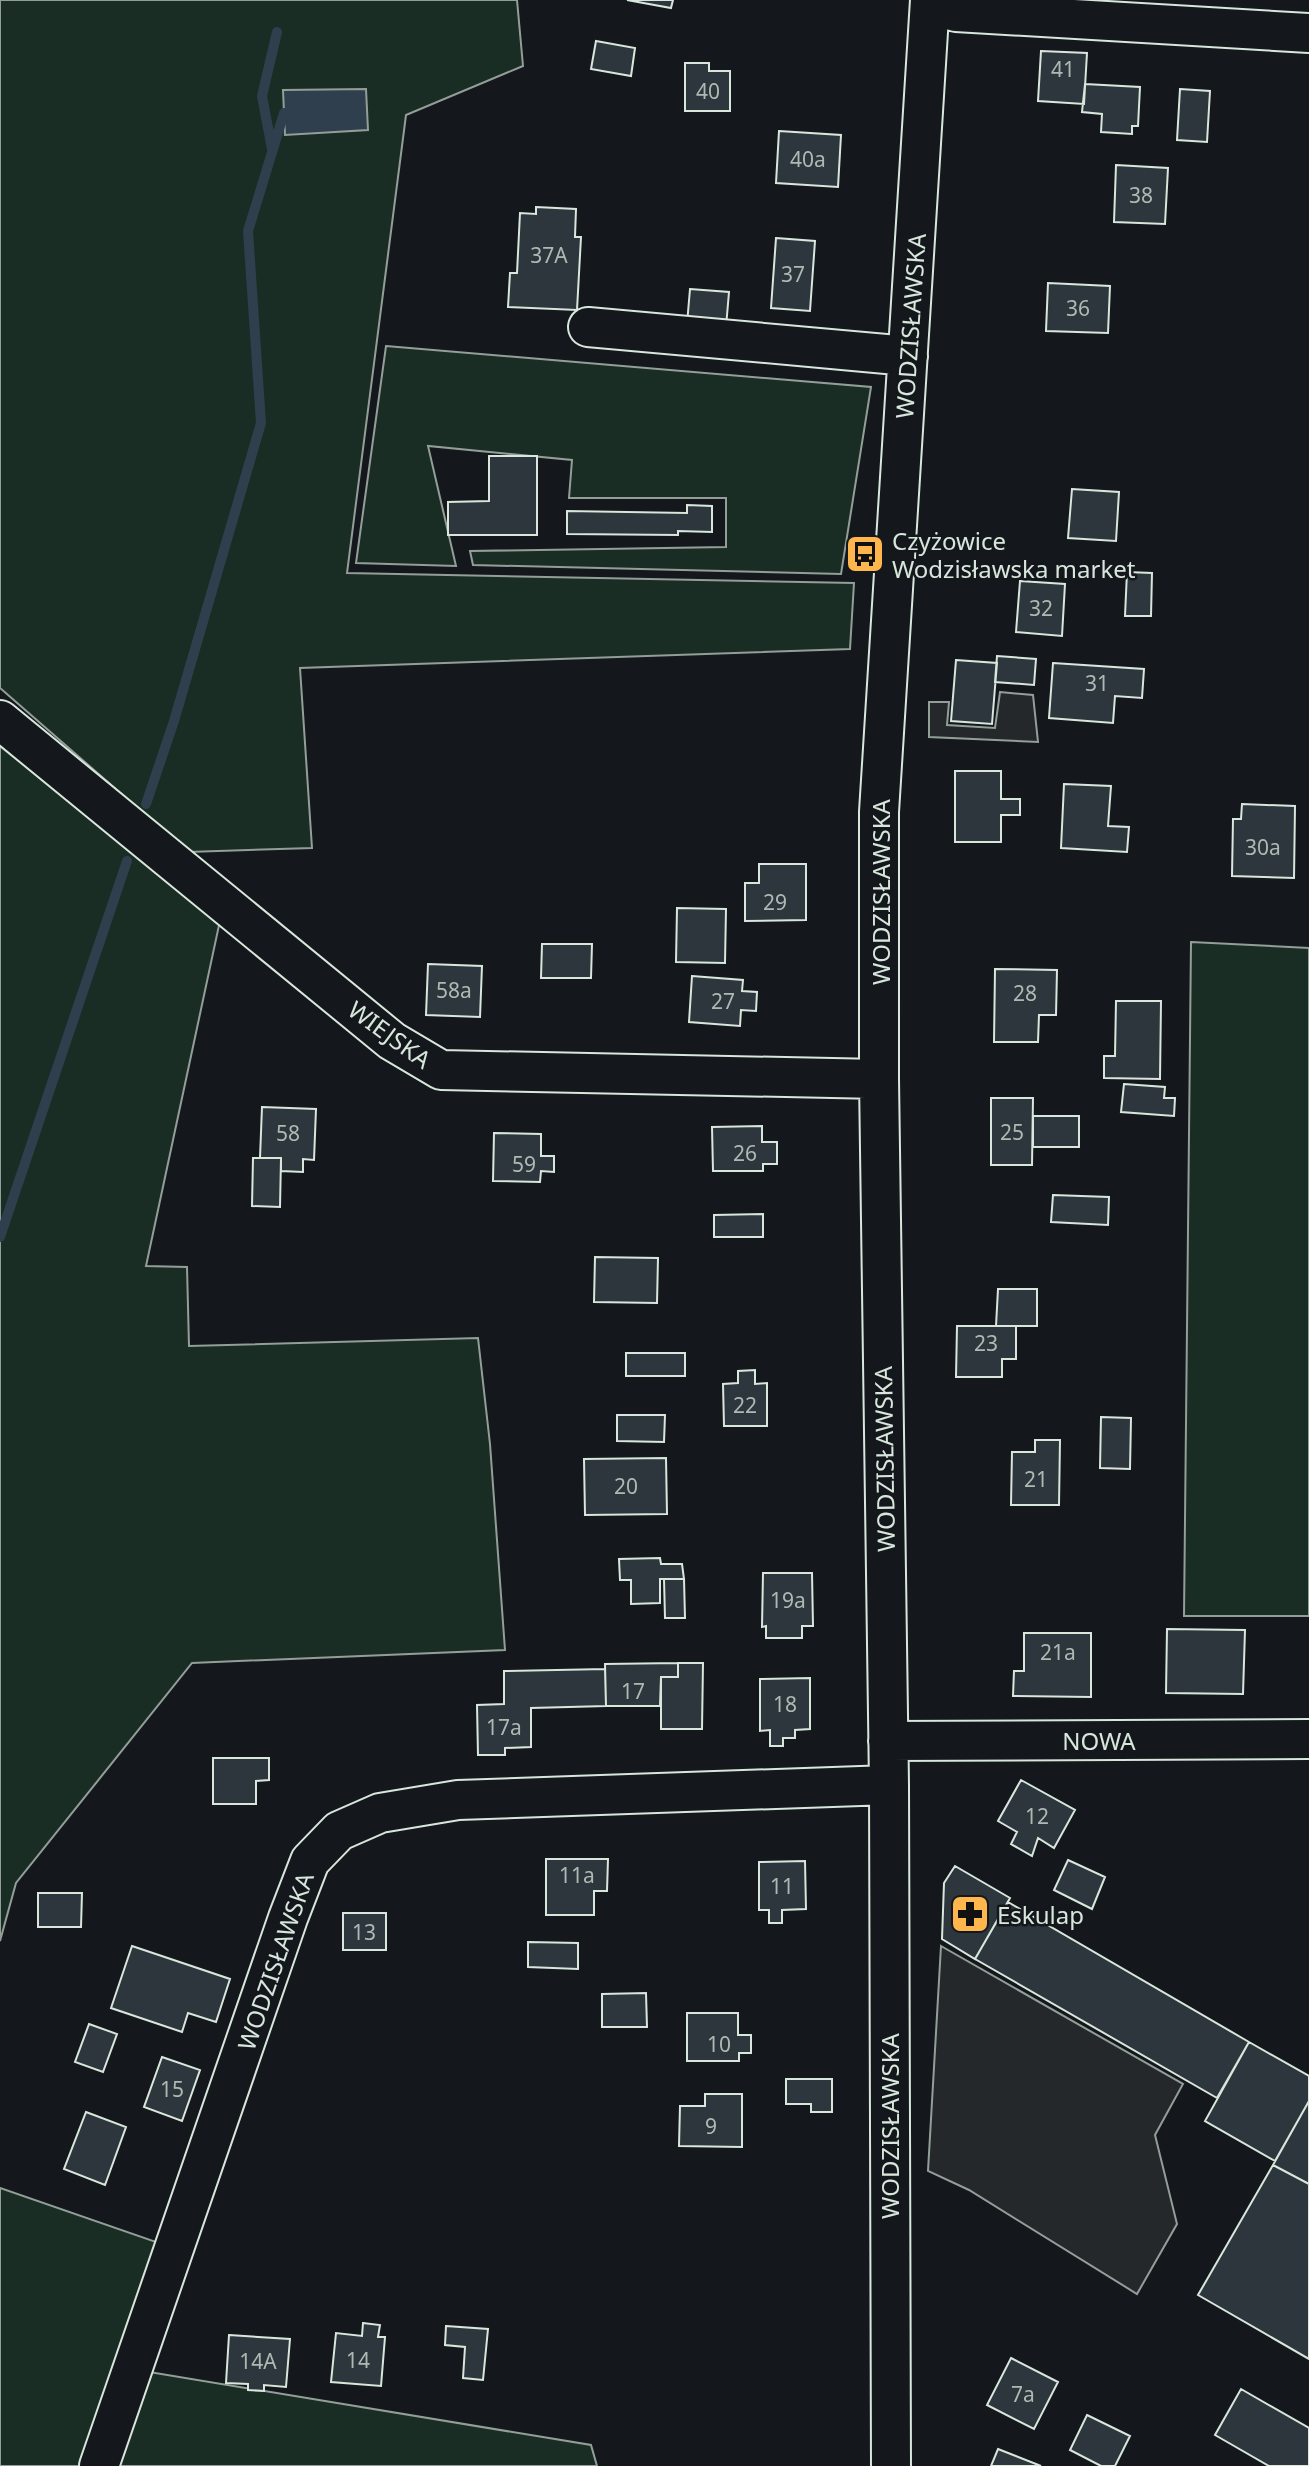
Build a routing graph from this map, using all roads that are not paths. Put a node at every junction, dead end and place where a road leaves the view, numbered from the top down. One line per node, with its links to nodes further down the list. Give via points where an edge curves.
1 (930, 2): 2 (street, via 956,12); 4 (street, WODZISŁAWSKA)
2 (1309, 33)
3 (587, 327): 4 (street)
4 (908, 356): 6 (street, WODZISŁAWSKA, via 879,812)
5 (0, 720): 6 (street, WIEJSKA, via 392,1041 441,1070)
6 (879, 1079): 8 (street, WODZISŁAWSKA)
7 (1309, 1739): 8 (street, NOWA)
8 (888, 1741): 9 (street, WODZISŁAWSKA)
9 (889, 1786): 10 (street, WODZISŁAWSKA, via 458,1800 380,1813 339,1831 310,1861 301,1884); 11 (street, WODZISŁAWSKA)
10 (99, 2466)
11 (891, 2466)

